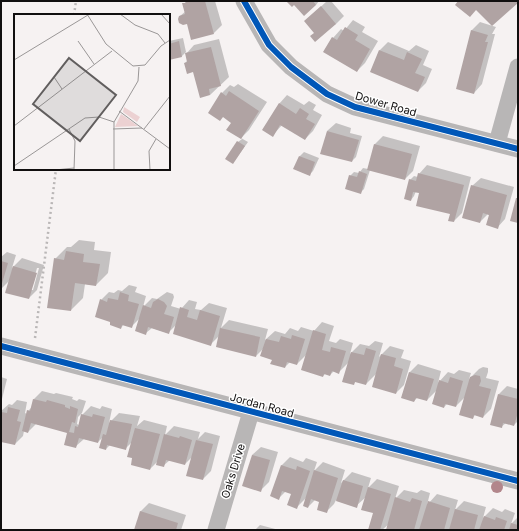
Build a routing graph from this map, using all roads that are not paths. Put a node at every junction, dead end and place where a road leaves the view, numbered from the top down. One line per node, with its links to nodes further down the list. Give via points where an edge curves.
1 (244, 1): 3 (street, Dower Road, via 269,46 291,67 327,94 355,107)
2 (518, 68): 3 (street)
3 (497, 143): 4 (street, Dower Road)
4 (518, 149)
5 (1, 346): 6 (street, Jordan Road)
6 (251, 412): 7 (street, Jordan Road); 8 (street, Oaks Drive)
7 (518, 481)
8 (216, 530)

